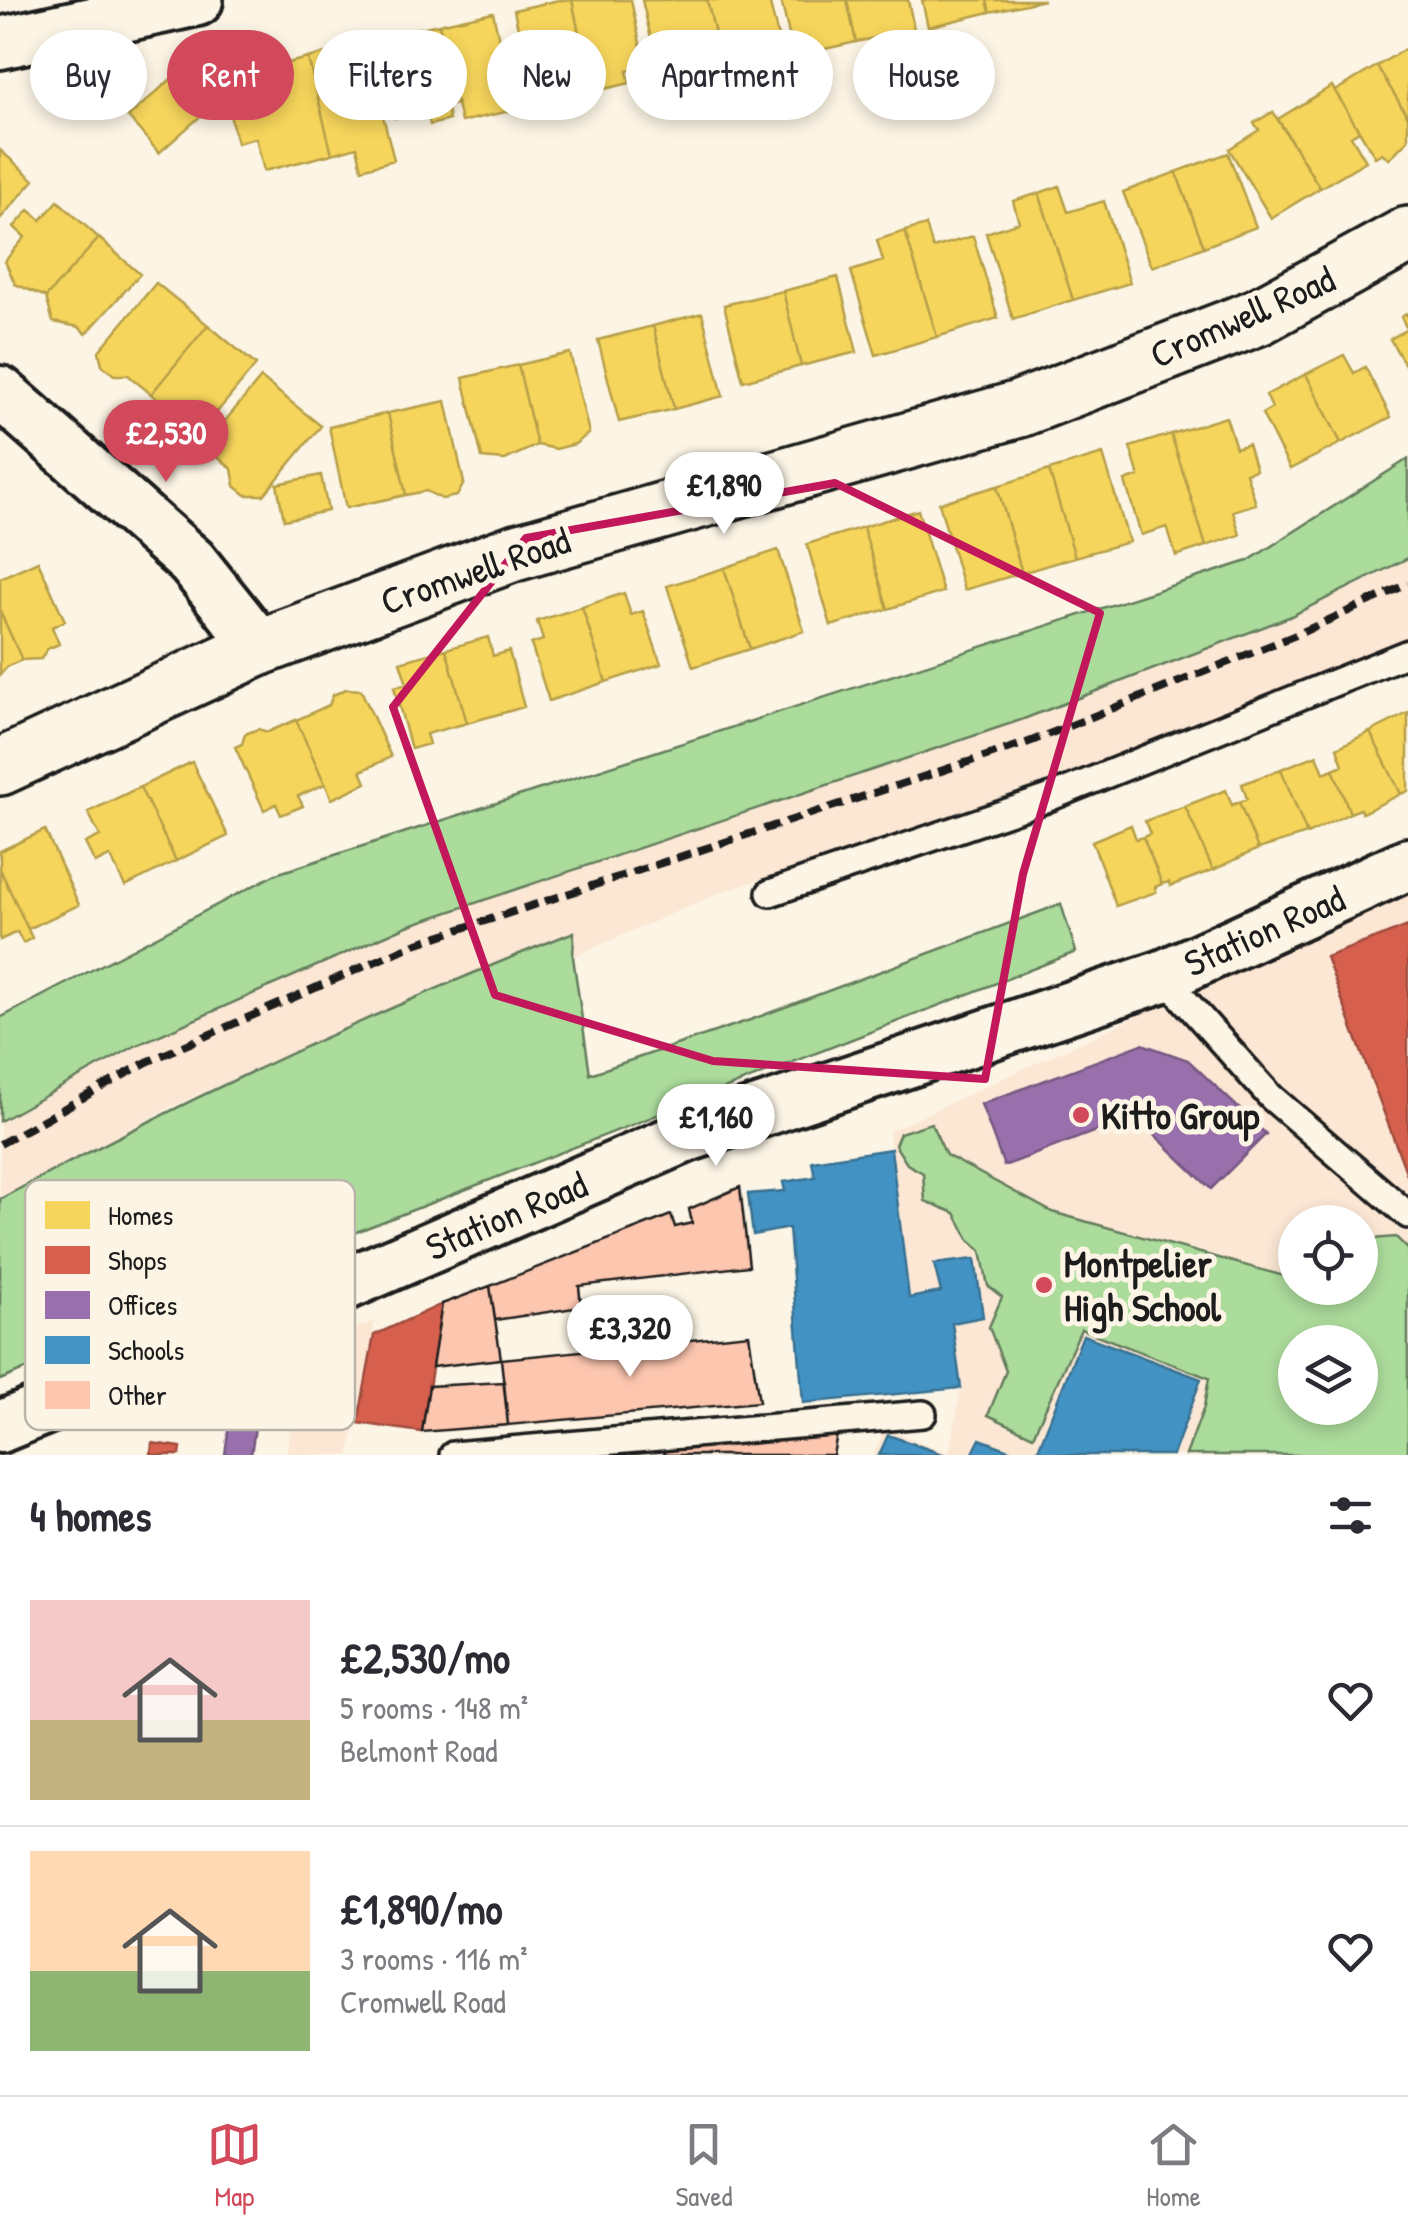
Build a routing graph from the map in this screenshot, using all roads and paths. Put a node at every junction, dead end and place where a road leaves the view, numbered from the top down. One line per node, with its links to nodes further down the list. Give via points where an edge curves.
1 (196, 0): 2 (street)
2 (99, 10): 3 (street)
3 (0, 43)
4 (1408, 235): 6 (street, Cromwell Road, via 1258,317 1019,409 514,553)
5 (0, 392): 6 (street, via 192,562)
6 (260, 647): 8 (street, Cromwell Road)
7 (1408, 653): 10 (lane, via 1062,793)
8 (0, 766)
9 (1408, 864): 11 (street, Station Road)
10 (770, 893)
11 (1163, 976): 12 (lane, via 1272,1097); 13 (street, Station Road, via 687,1136)
12 (1408, 1215)
13 (355, 1280)
14 (923, 1414): 17 (lane)
15 (25, 1417): 16 (street, Station Road)
16 (0, 1427)
17 (452, 1455)

